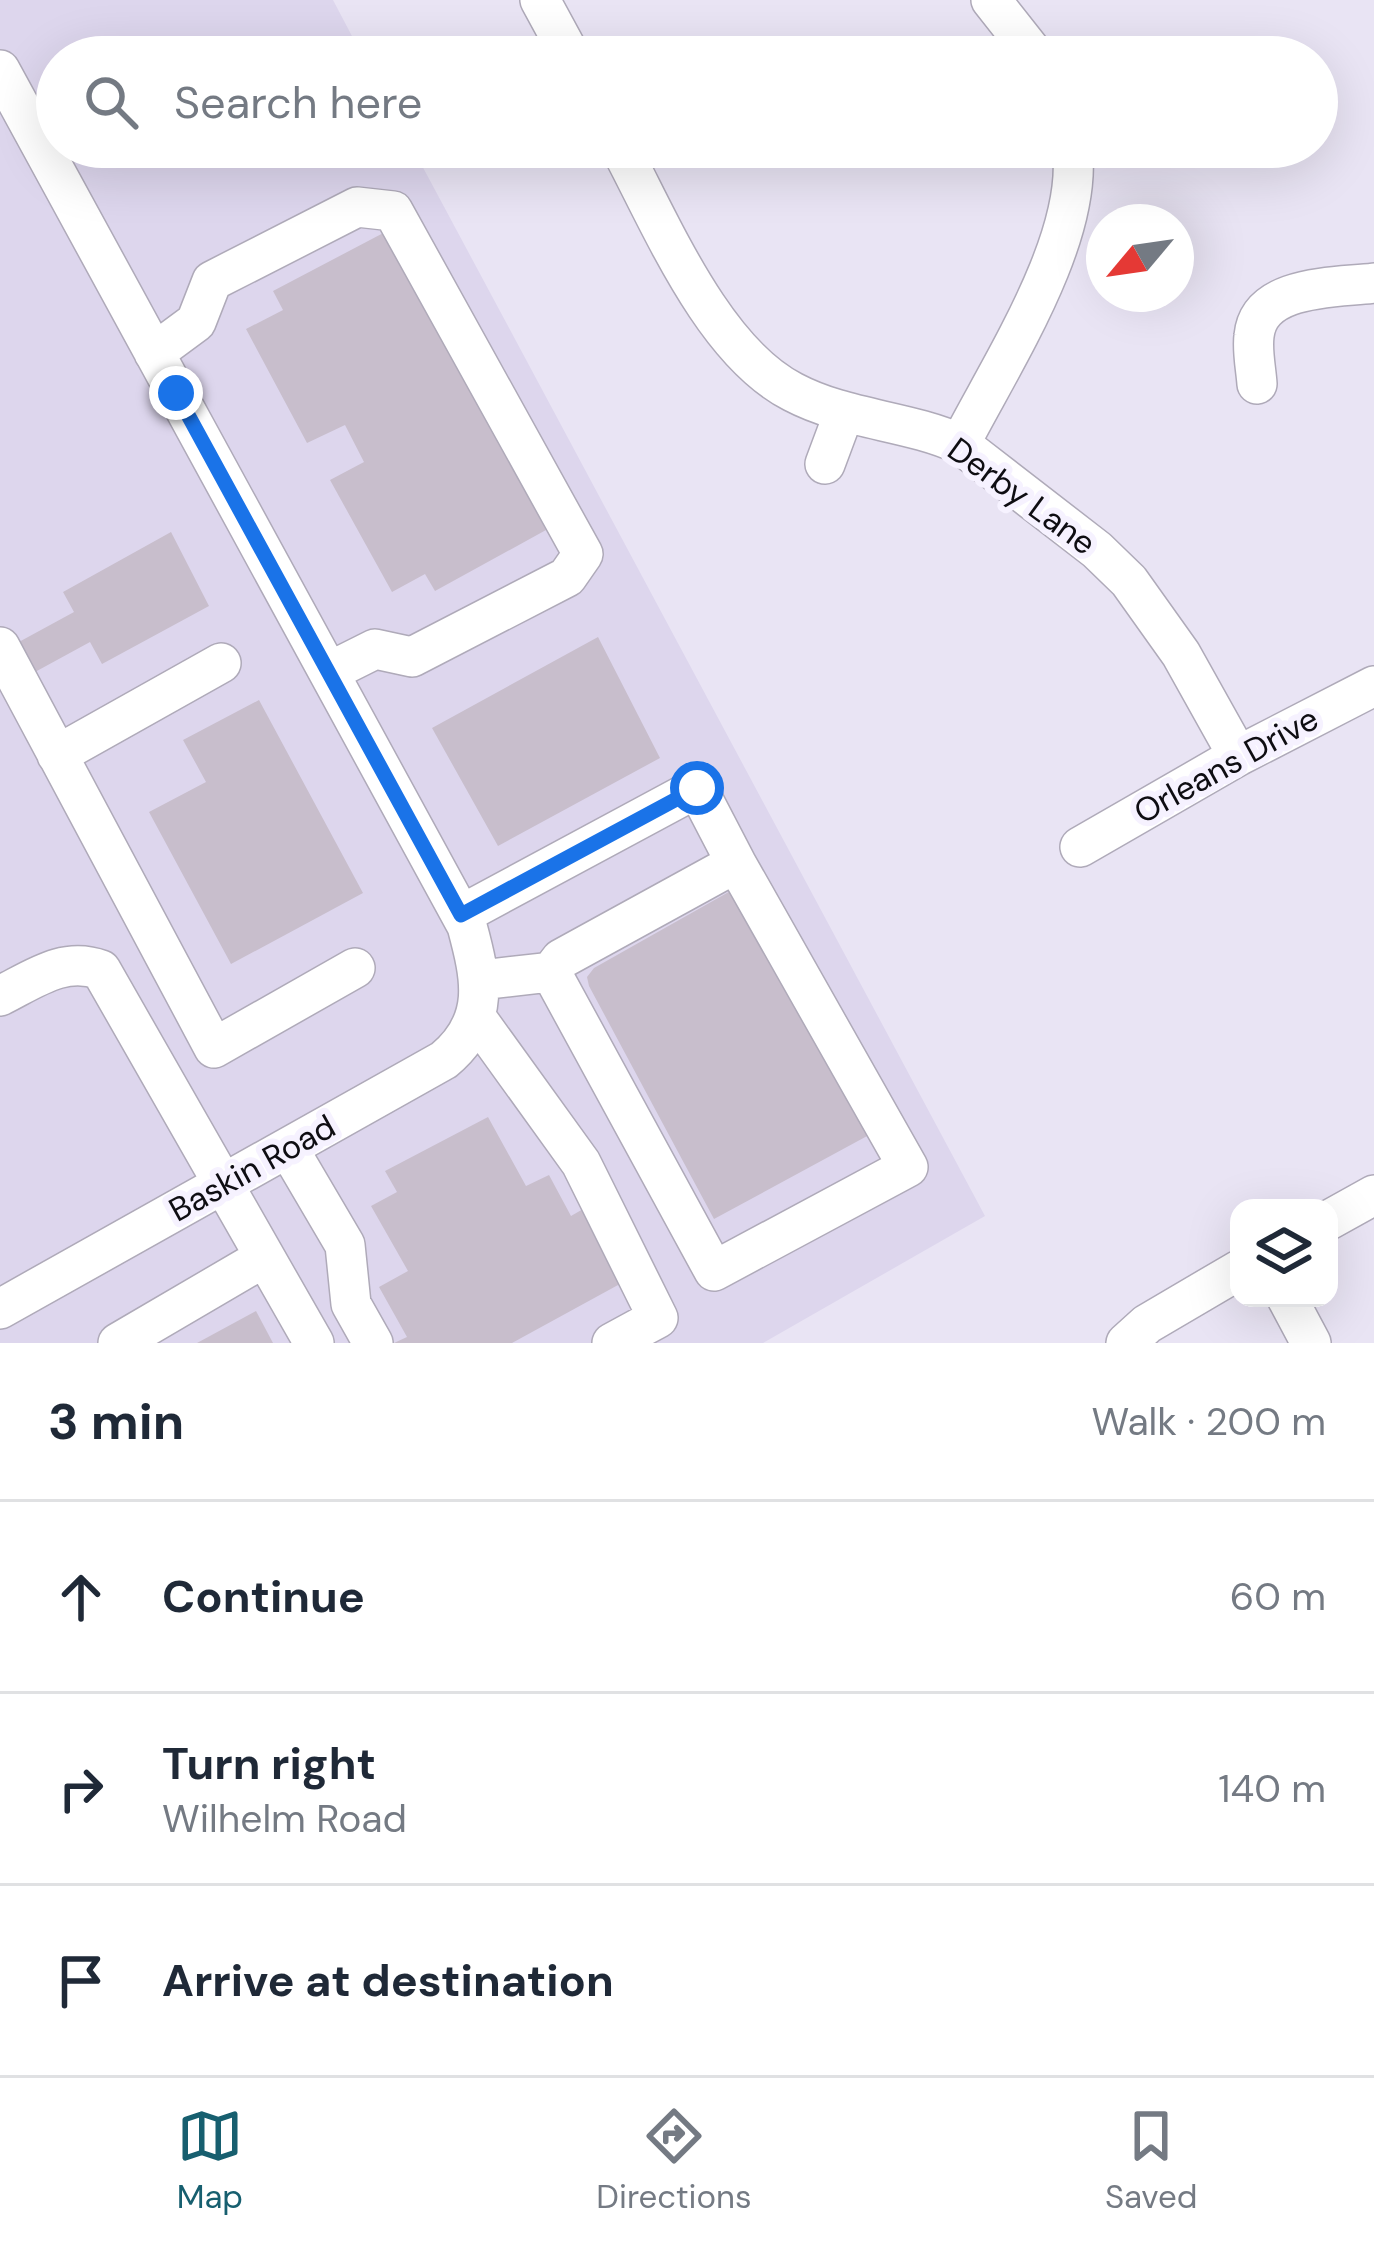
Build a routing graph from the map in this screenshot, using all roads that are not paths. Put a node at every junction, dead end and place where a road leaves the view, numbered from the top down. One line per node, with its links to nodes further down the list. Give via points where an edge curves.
1 (540, 0): 3 (street)
2 (991, 0): 4 (street)
3 (560, 36)
4 (1019, 36)
5 (0, 70): 6 (street)
6 (36, 136)
7 (54, 168): 11 (street)
8 (631, 168): 13 (street, Derby Lane, via 709,312 739,349 790,391)
9 (1072, 168): 14 (street, via 1072,205 1058,252)
10 (1374, 283): 12 (street, via 1292,294 1264,312 1254,336)
11 (154, 352): 18 (street); 18 (street, via 196,322 212,281 357,207 393,211 583,554 567,577 412,657 375,649)
12 (1257, 384)
13 (844, 413): 14 (street, Derby Lane); 15 (street)
14 (960, 444): 21 (street, Derby Lane, via 1130,581)
15 (825, 464)
16 (0, 647): 20 (street)
17 (221, 663): 20 (street)
18 (329, 672): 24 (street)
19 (1374, 686): 21 (street, Orleans Drive)
20 (57, 755): 25 (street, via 214,1048)
21 (1238, 756): 22 (street, Orleans Drive)
22 (1080, 847)
23 (736, 863): 24 (street, via 697,788); 26 (street); 26 (street, via 908,1167 713,1271)
24 (461, 915): 28 (street)
25 (356, 968)
26 (550, 972): 28 (street)
27 (0, 996): 30 (street, via 79,962 101,970)
28 (478, 1000): 29 (street, Baskin Road, via 460,1046 444,1060); 40 (street, via 581,1163 658,1318)
29 (288, 1148): 30 (street, Baskin Road); 39 (street, via 345,1245 351,1304)
30 (224, 1184): 33 (street); 36 (street, Baskin Road)
31 (1374, 1195): 32 (street)
32 (1338, 1215)
33 (266, 1258): 37 (street); 38 (street)
34 (1230, 1275): 41 (street)
35 (1292, 1307): 42 (street)
36 (0, 1309)
37 (118, 1343)
38 (314, 1343)
39 (373, 1343)
40 (612, 1343)
41 (1126, 1343)
42 (1311, 1343)

